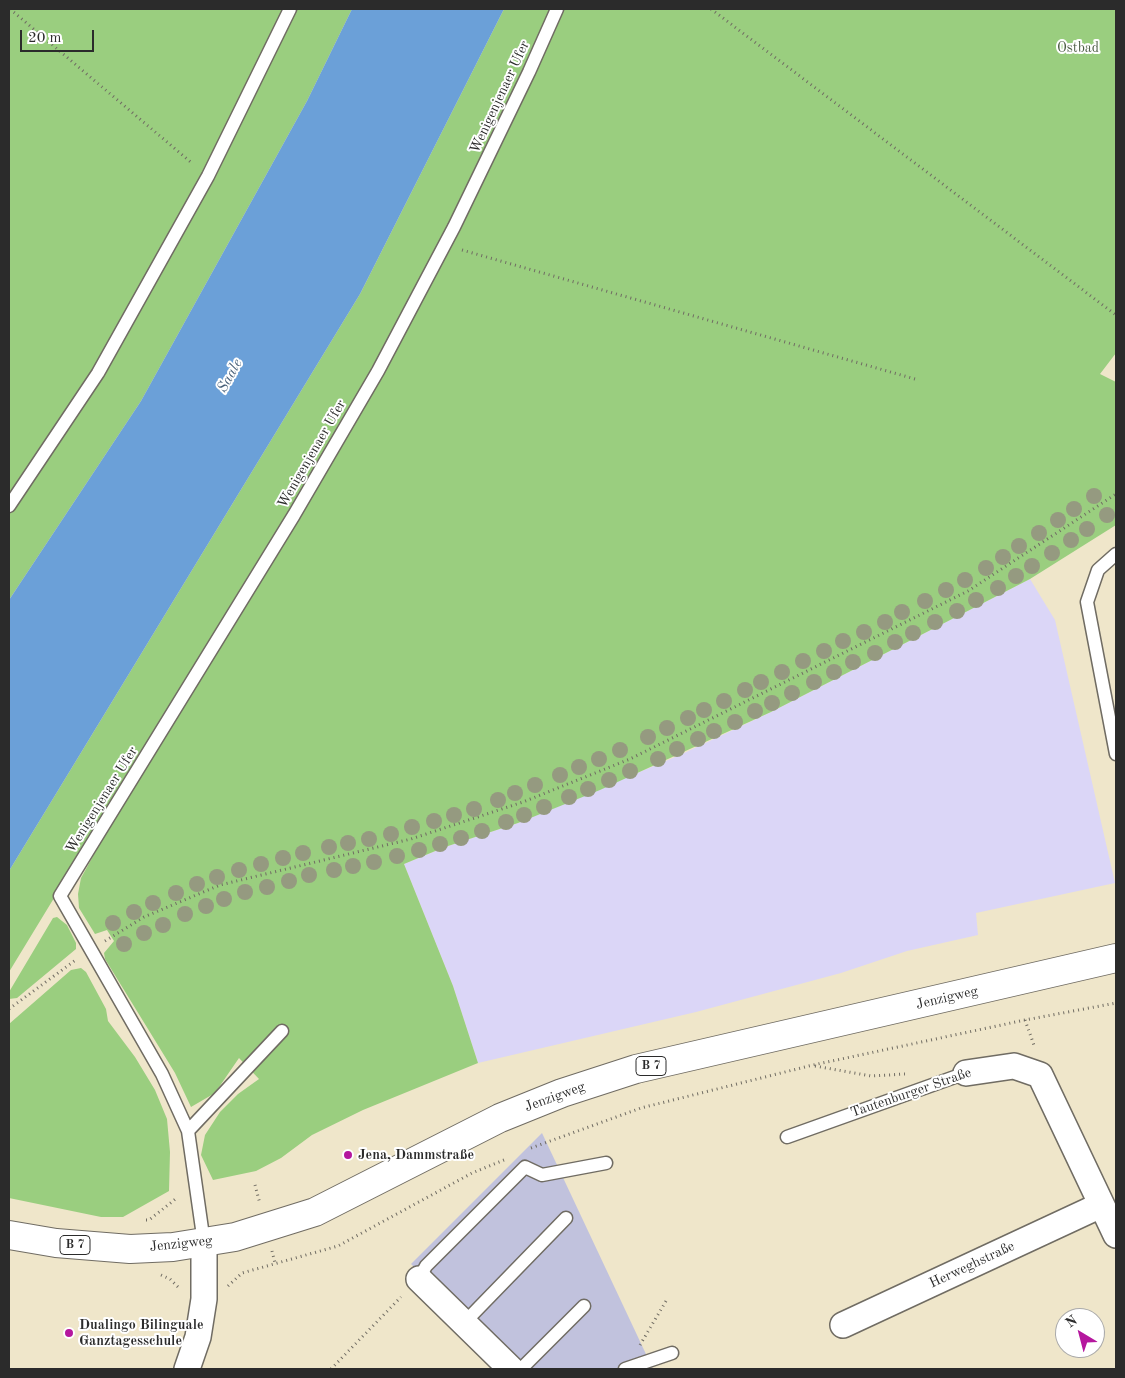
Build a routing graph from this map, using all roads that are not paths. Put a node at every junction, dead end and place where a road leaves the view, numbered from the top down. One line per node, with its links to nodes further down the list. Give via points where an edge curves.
1 (290, 9): 3 (lane, via 208,176 98,374)
2 (557, 9): 9 (lane, Wenigenjenaer Ufer, via 444,245 378,371 299,507 60,896 162,1074)
3 (9, 506)
4 (1116, 554): 5 (lane, via 1098,570 1087,602)
5 (1116, 754)
6 (1116, 958): 16 (main road, Jenzigweg / B 7, via 627,1072 562,1092 500,1118 315,1212 266,1229)
7 (282, 1031): 9 (lane)
8 (956, 1076): 10 (lane, Tautenburger Straße); 12 (street, Tautenburger Straße, via 1014,1066 1040,1075)
9 (188, 1131): 16 (lane)
10 (787, 1137)
11 (606, 1163): 17 (lane, via 542,1175 525,1167 426,1266)
12 (1101, 1205): 15 (street, Tautenburger Straße); 20 (street, Herweghstraße)
13 (566, 1218): 19 (lane)
14 (9, 1235): 16 (main road, Jenzigweg / B 7, via 56,1244 121,1248)
15 (1116, 1235)
16 (204, 1243): 22 (street, via 204,1287 198,1337)
17 (419, 1279): 19 (street)
18 (584, 1306): 24 (lane)
19 (464, 1323): 23 (street)
20 (842, 1325)
21 (672, 1353): 25 (lane)
22 (187, 1369)
23 (511, 1369)
24 (521, 1369)
25 (625, 1369)

